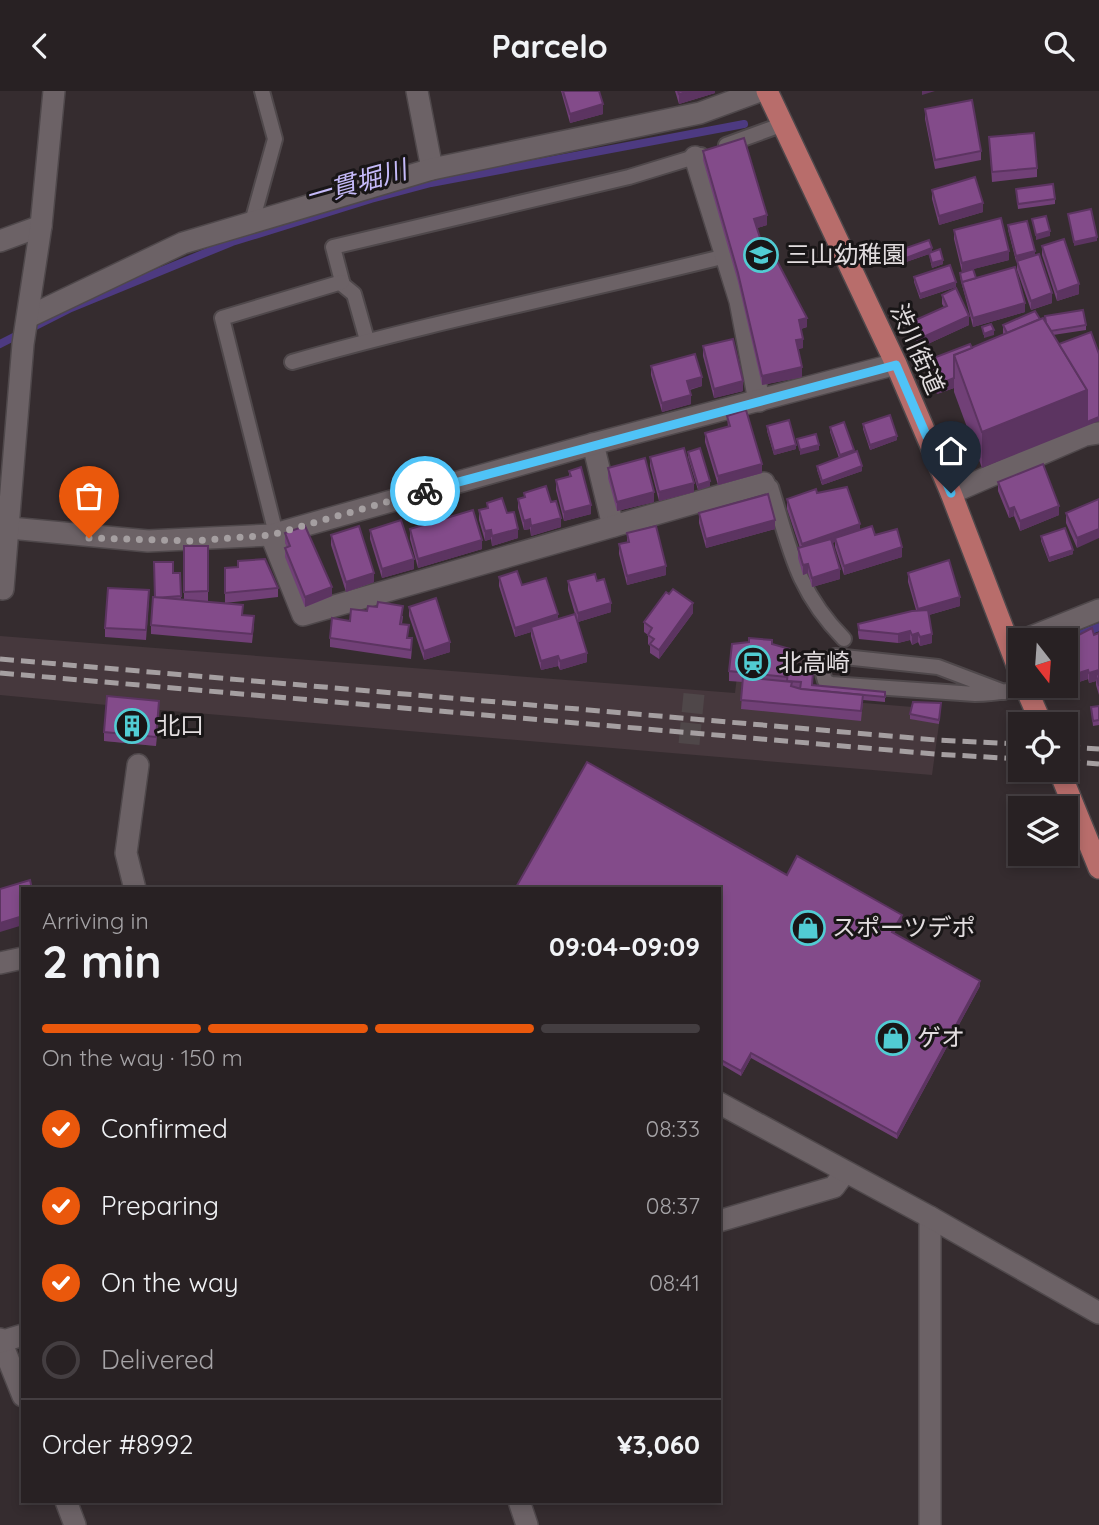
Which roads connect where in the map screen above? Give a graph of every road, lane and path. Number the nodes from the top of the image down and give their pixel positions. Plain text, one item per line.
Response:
1 (262, 91) edge
2 (418, 91) edge
3 (760, 91) edge
4 (767, 91) edge
5 (56, 92) edge
6 (781, 125) junction
7 (695, 157) junction
8 (432, 169) junction
9 (252, 222) junction
10 (41, 226) junction
11 (0, 241) edge
12 (726, 256) junction
13 (342, 282) junction
14 (26, 329) junction
15 (368, 340) junction
16 (292, 362) dead end
17 (896, 365) junction
18 (759, 401) junction
19 (1099, 433) edge
20 (593, 444) junction
21 (764, 483) joint
22 (951, 493) junction
23 (613, 526) junction
24 (10, 528) junction
25 (273, 534) junction
26 (4, 589) dead end
27 (1099, 610) edge
28 (1011, 628) edge
29 (1053, 628) edge
30 (845, 639) dead end
31 (1008, 690) edge
32 (1004, 692) junction
33 (138, 765) dead end
34 (1065, 782) edge
35 (1093, 839) edge
36 (1099, 867) edge
37 (134, 887) edge
38 (21, 958) edge
39 (0, 963) edge
40 (721, 1104) edge
41 (845, 1172) junction
42 (930, 1217) junction
43 (721, 1220) edge
44 (1099, 1314) edge
45 (21, 1336) edge
46 (0, 1341) edge
47 (21, 1391) edge
48 (67, 1503) edge
49 (520, 1503) edge
50 (75, 1525) edge
51 (527, 1525) edge
52 (930, 1525) edge

1 - 9 lane
2 - 8 street
3 - 8 street
4 - 6 main road, 渋川街道
5 - 10 street
6 - 7 lane
6 - 17 main road, 渋川街道
7 - 12 street
7 - 13 lane
8 - 9 street
9 - 14 street
10 - 11 street
10 - 14 street
12 - 15 lane
12 - 18 street
13 - 15 lane
13 - 25 lane
14 - 24 street
15 - 16 lane
17 - 18 street
17 - 22 main road, 渋川街道
18 - 20 street
19 - 22 street
20 - 23 street
20 - 25 street
21 - 23 street
21 - 30 lane
22 - 28 main road, 渋川街道
23 - 25 street
24 - 25 street
24 - 26 street
27 - 29 street
31 - 32 lane
32 - 32 lane
33 - 37 street
34 - 35 main road
35 - 36 main road
38 - 39 street
40 - 41 street
41 - 42 street
41 - 43 street
42 - 44 street
42 - 52 street
45 - 46 street
46 - 47 street
48 - 50 street
49 - 51 street

